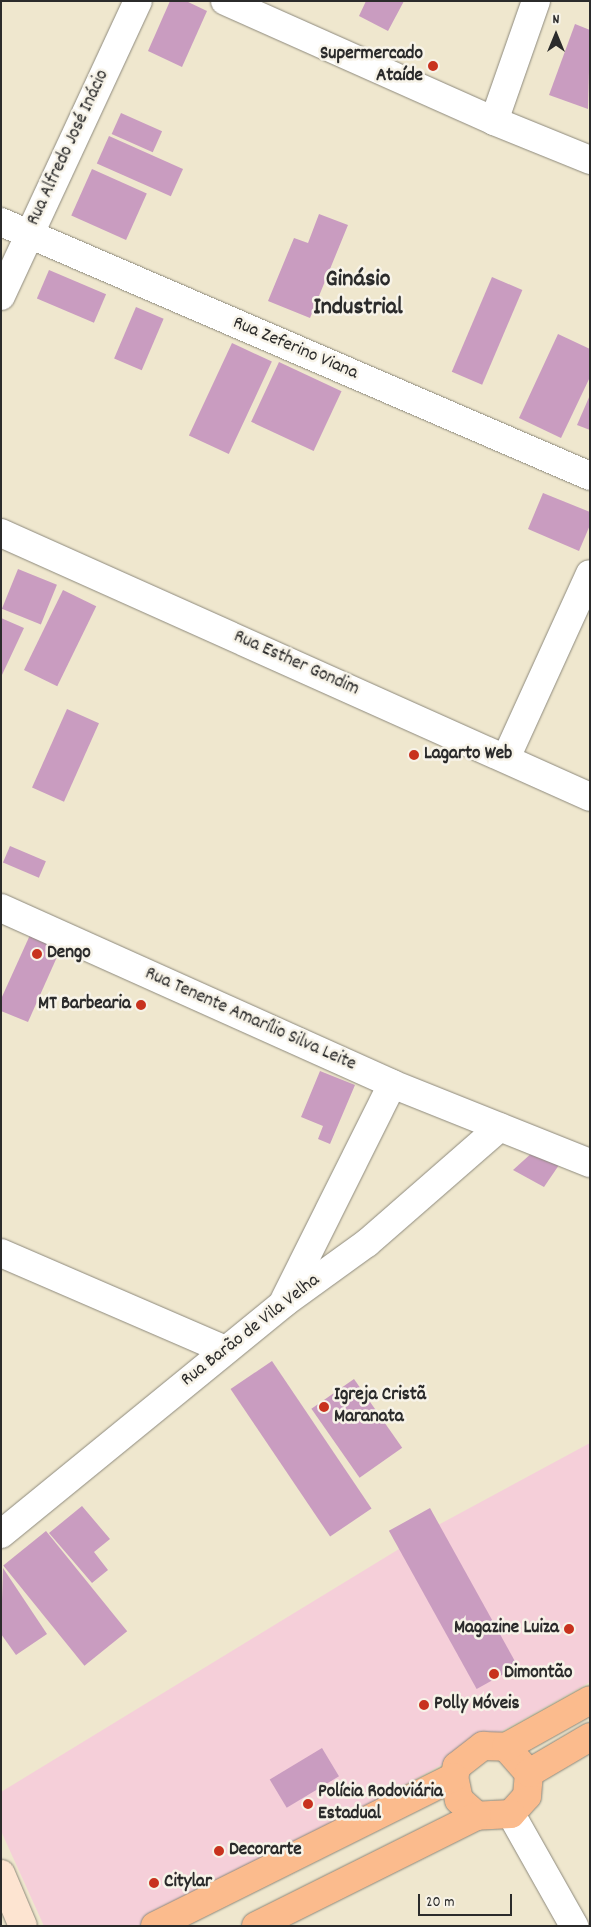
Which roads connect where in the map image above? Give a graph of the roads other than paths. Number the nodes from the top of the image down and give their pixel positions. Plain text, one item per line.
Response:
1 (138, 1) edge
2 (225, 1) edge
3 (536, 1) edge
4 (494, 121) junction
5 (590, 160) edge
6 (1, 222) edge
7 (28, 234) junction
8 (1, 296) edge
9 (590, 476) edge
10 (1, 533) edge
11 (590, 574) edge
12 (506, 758) junction
13 (590, 797) edge
14 (1, 908) edge
15 (392, 1084) junction
16 (500, 1126) junction
17 (590, 1163) edge
18 (1, 1253) edge
19 (284, 1303) junction
20 (225, 1350) junction
21 (1, 1534) edge
22 (590, 1700) edge
23 (590, 1738) edge
24 (506, 1747) junction
25 (529, 1773) junction
26 (454, 1777) junction
27 (511, 1814) junction
28 (477, 1816) junction
29 (1, 1874) edge
30 (23, 1926) edge
31 (155, 1926) edge
32 (256, 1926) edge
33 (574, 1926) edge

1 - 7 street, Rua Alfredo José Inácio
2 - 4 street
3 - 4 street
4 - 5 street
6 - 7 street, Rua Zeferino Viana
7 - 8 street, Rua Alfredo José Inácio
7 - 9 street, Rua Zeferino Viana
10 - 12 street, Rua Esther Gondim
11 - 12 street
12 - 13 street, Rua Esther Gondim
14 - 15 street, Rua Tenente Amarílio Silva Leite
15 - 16 street, Rua Tenente Amarílio Silva Leite
15 - 19 street
16 - 17 street, Rua Tenente Amarílio Silva Leite
16 - 19 street, Rua Barão de Vila Velha
18 - 20 street
19 - 20 street, Rua Barão de Vila Velha
20 - 21 street, Rua Barão de Vila Velha
22 - 24 main road
23 - 25 main road
24 - 25 main road
24 - 26 main road
25 - 27 main road
26 - 28 main road
26 - 31 main road
27 - 28 main road
27 - 33 street
28 - 32 main road
29 - 30 street

